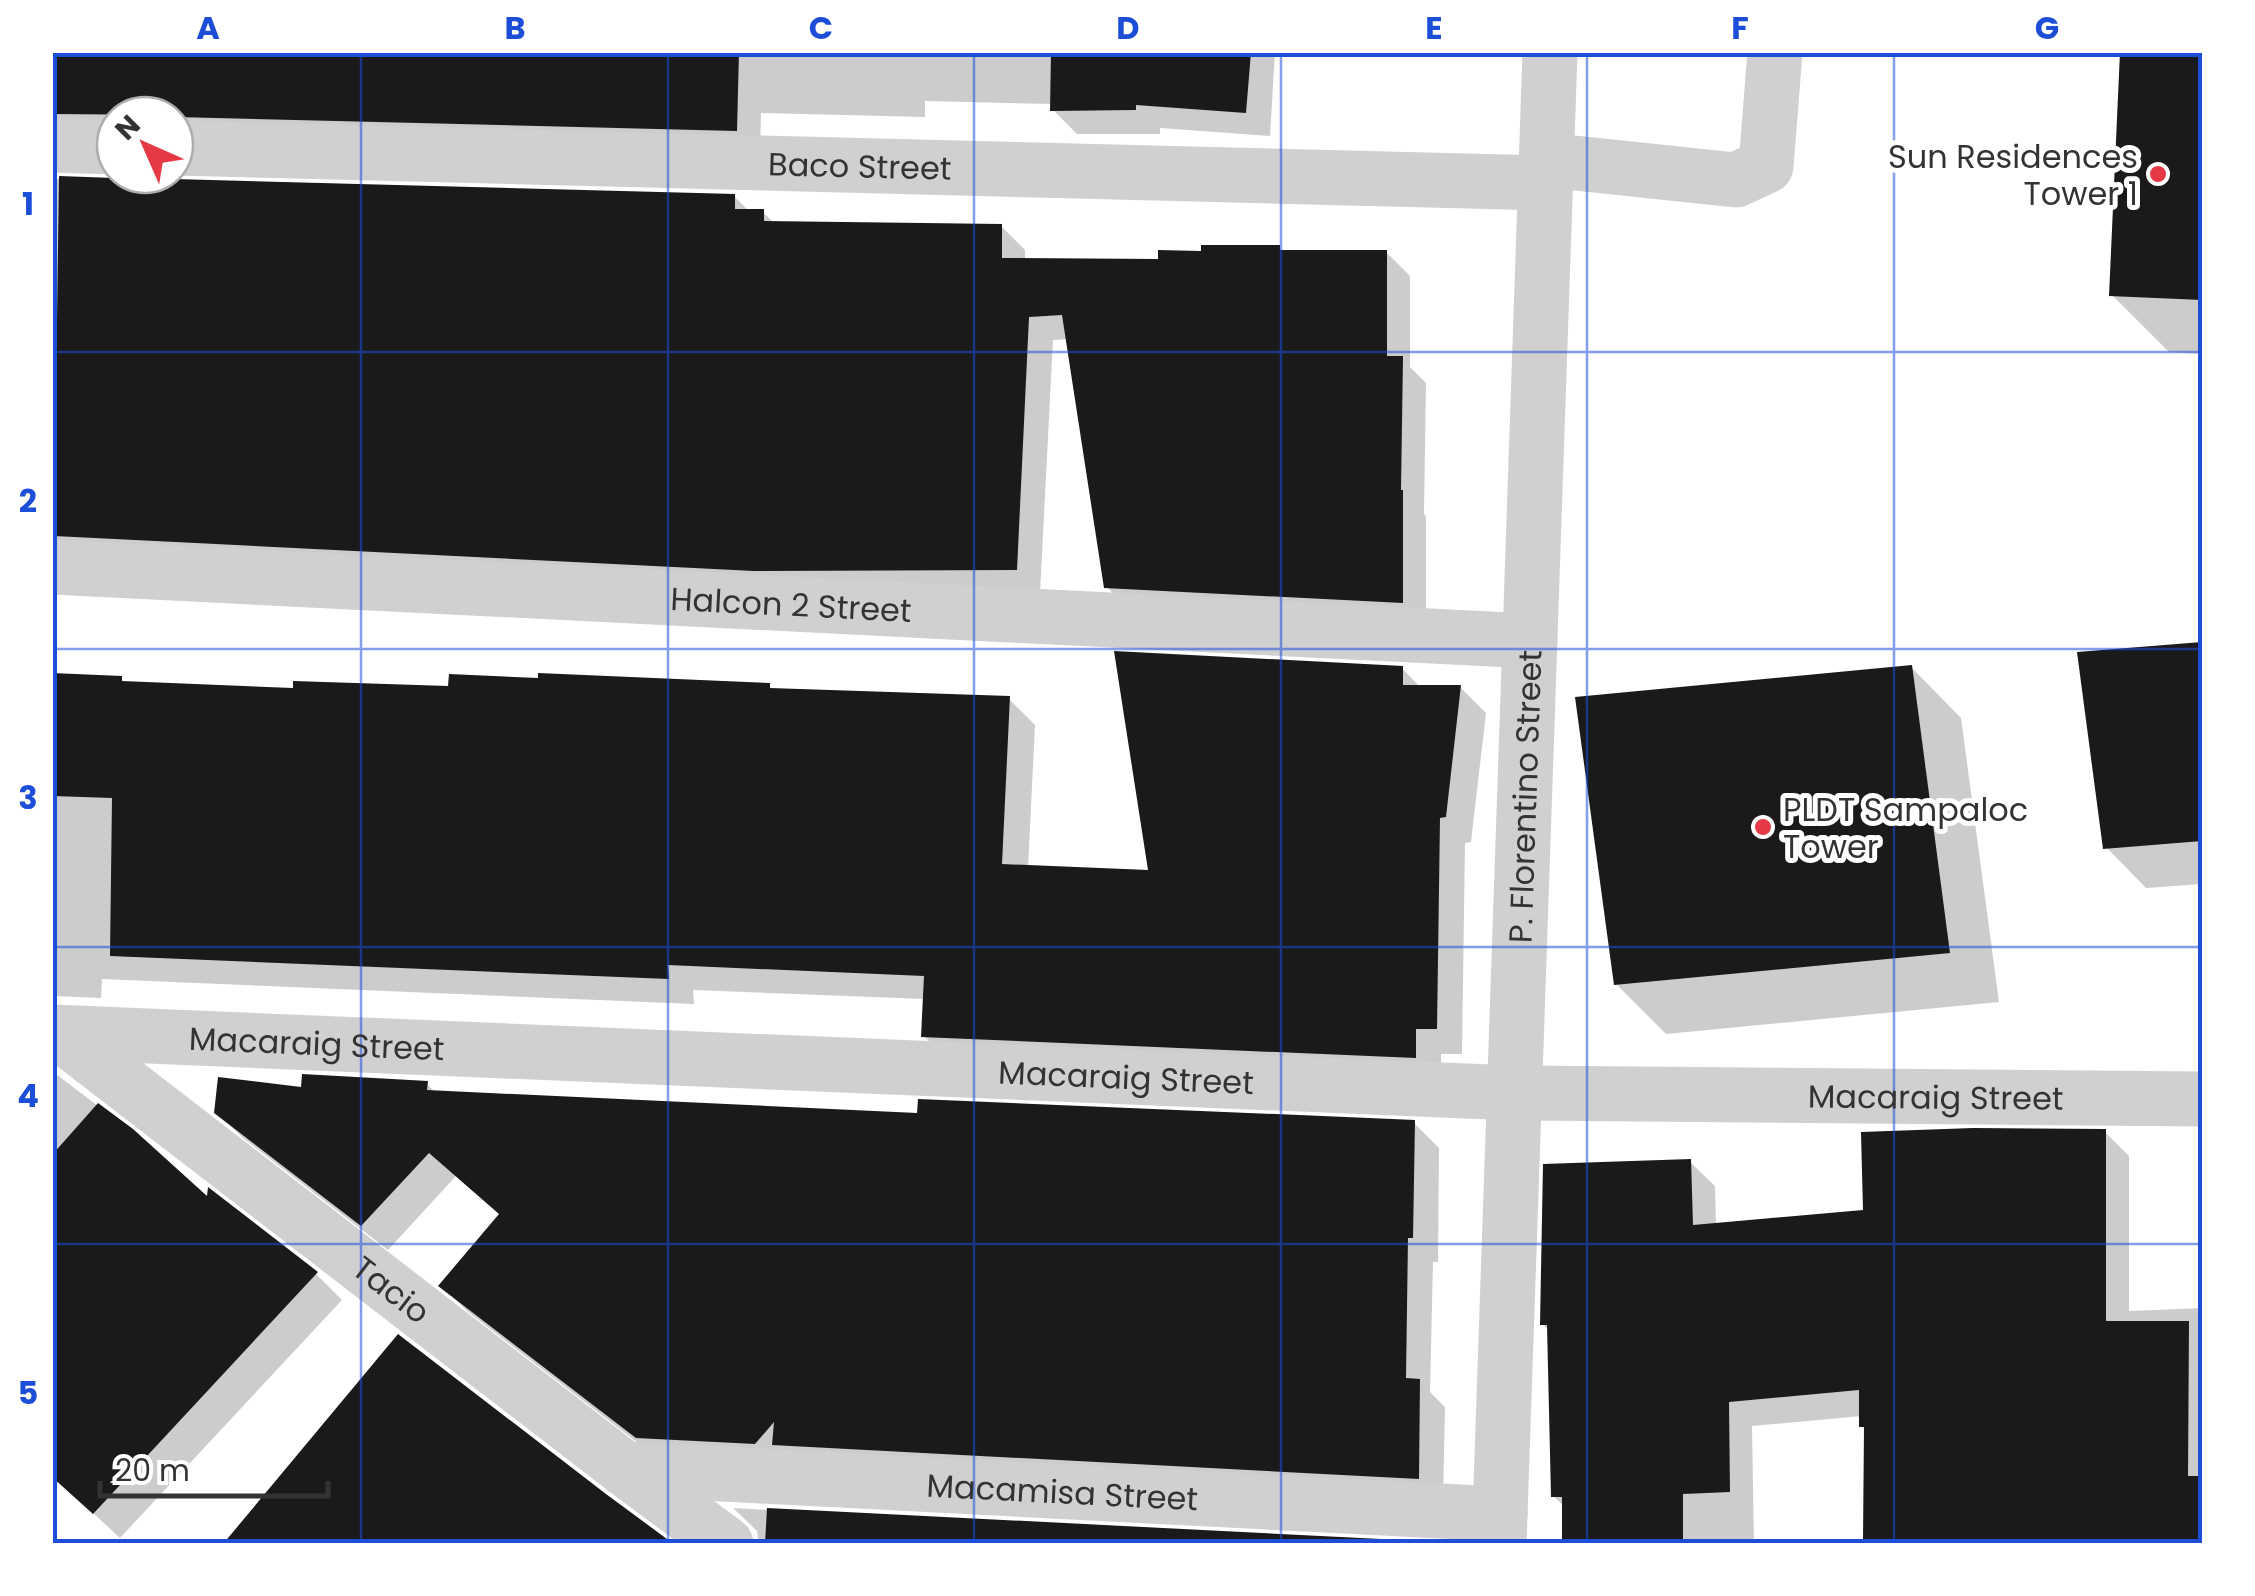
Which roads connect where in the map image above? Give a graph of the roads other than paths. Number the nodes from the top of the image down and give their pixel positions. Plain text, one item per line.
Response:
1 (1550, 52) edge
2 (1775, 52) edge
3 (52, 145) edge
4 (95, 146) edge
5 (195, 148) edge
6 (1546, 171) junction
7 (52, 567) edge
8 (1530, 641) junction
9 (56, 1033) edge
10 (1514, 1093) junction
11 (2202, 1099) edge
12 (625, 1469) junction
13 (1500, 1529) edge
14 (726, 1544) edge

1 - 6 street, P. Florentino Street
2 - 6 street, Baco Street
3 - 4 street
5 - 6 street, Baco Street
6 - 8 street, P. Florentino Street
7 - 8 street, Halcon 2 Street
8 - 10 street, P. Florentino Street
9 - 10 street, Macaraig Street
9 - 12 street, Tacio
10 - 11 street, Macaraig Street
10 - 13 street, P. Florentino Street
12 - 13 street, Macamisa Street
12 - 14 street, Tacio

